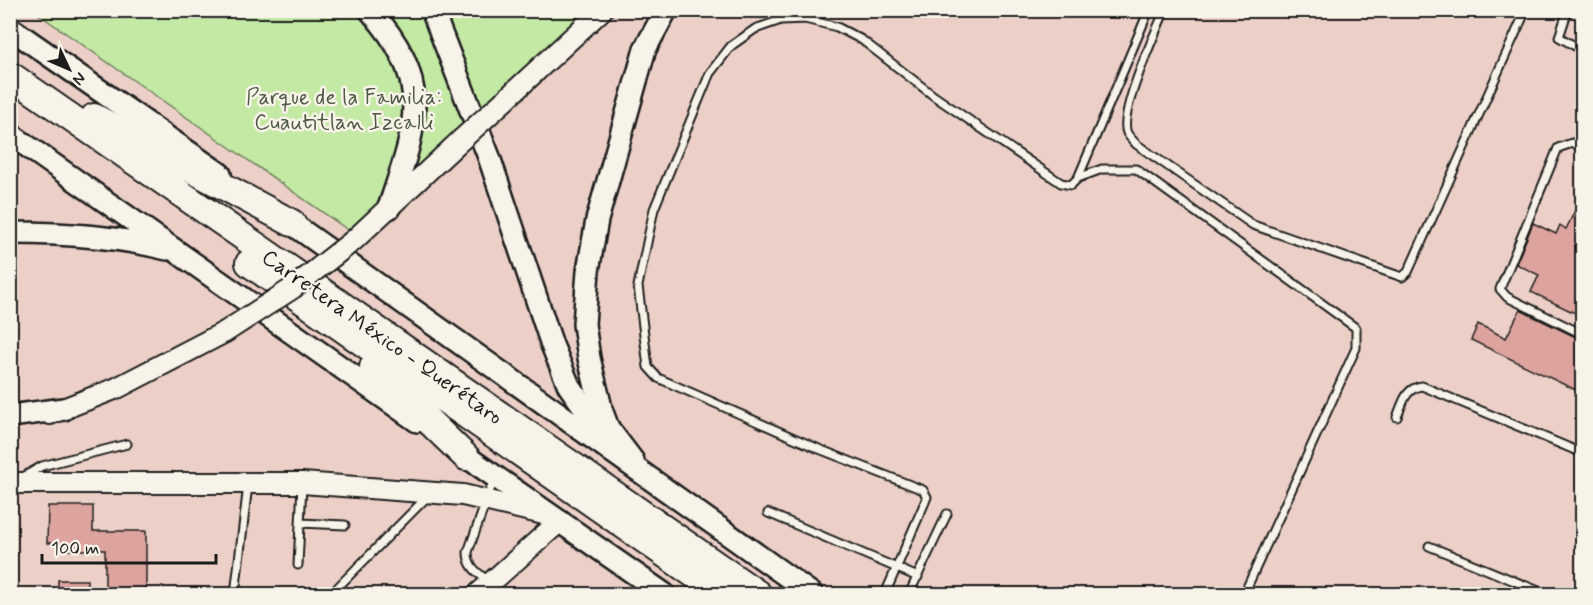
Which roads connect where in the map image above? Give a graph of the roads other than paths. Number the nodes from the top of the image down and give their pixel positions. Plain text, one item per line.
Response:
1 (370, 10) edge
2 (432, 10) edge
3 (602, 10) edge
4 (666, 10) edge
5 (1149, 10) edge
6 (1165, 10) edge
7 (1526, 10) edge
8 (1568, 10) edge
9 (10, 28) edge
10 (1581, 46) edge
11 (10, 73) edge
12 (10, 92) edge
13 (10, 134) edge
14 (1582, 148) edge
15 (1078, 178) junction
16 (389, 208) junction
17 (292, 224) junction
18 (10, 233) edge
19 (180, 252) junction
20 (314, 311) junction
21 (1582, 334) edge
22 (64, 410) junction
23 (10, 416) edge
24 (1397, 417) dead end
25 (10, 426) edge
26 (608, 428) junction
27 (127, 444) dead end
28 (1582, 453) edge
29 (466, 457) junction
30 (495, 477) junction
31 (648, 480) junction
32 (11, 483) edge
33 (248, 483) junction
34 (302, 483) junction
35 (430, 494) junction
36 (486, 500) junction
37 (768, 513) dead end
38 (947, 514) dead end
39 (556, 518) junction
40 (300, 523) junction
41 (345, 525) dead end
42 (1429, 546) dead end
43 (298, 566) dead end
44 (898, 568) junction
45 (918, 577) junction
46 (338, 588) dead end
47 (484, 589) edge
48 (235, 594) edge
49 (664, 594) edge
50 (722, 594) edge
51 (758, 594) edge
52 (812, 594) edge
53 (885, 594) edge
54 (909, 594) edge
55 (1244, 594) edge
56 (1546, 594) edge

1 - 16 main road
2 - 26 main road
3 - 16 main road, bridge
4 - 26 main road
5 - 15 lane
6 - 7 lane
8 - 10 lane
9 - 17 main road
11 - 17 highway
11 - 51 highway, Carretera México - Querétaro
12 - 20 highway, Carretera México - Querétaro
13 - 19 main road
14 - 21 lane
15 - 44 lane
15 - 55 lane
16 - 22 main road, bridge
17 - 31 main road
18 - 19 main road
19 - 29 main road
20 - 29 highway
20 - 50 highway, Carretera México - Querétaro
22 - 23 main road
22 - 25 main road
24 - 28 lane
26 - 31 main road
27 - 32 lane
29 - 30 main road
30 - 36 lane
30 - 39 main road
31 - 52 main road
32 - 33 main road
33 - 34 main road
33 - 48 lane
34 - 35 main road
34 - 40 lane
35 - 36 main road
35 - 46 lane
36 - 39 main road
36 - 47 lane
37 - 44 lane
38 - 45 lane
39 - 47 main road
39 - 49 main road
40 - 41 lane
40 - 43 lane
42 - 56 lane
44 - 45 lane
44 - 53 lane
45 - 54 lane

